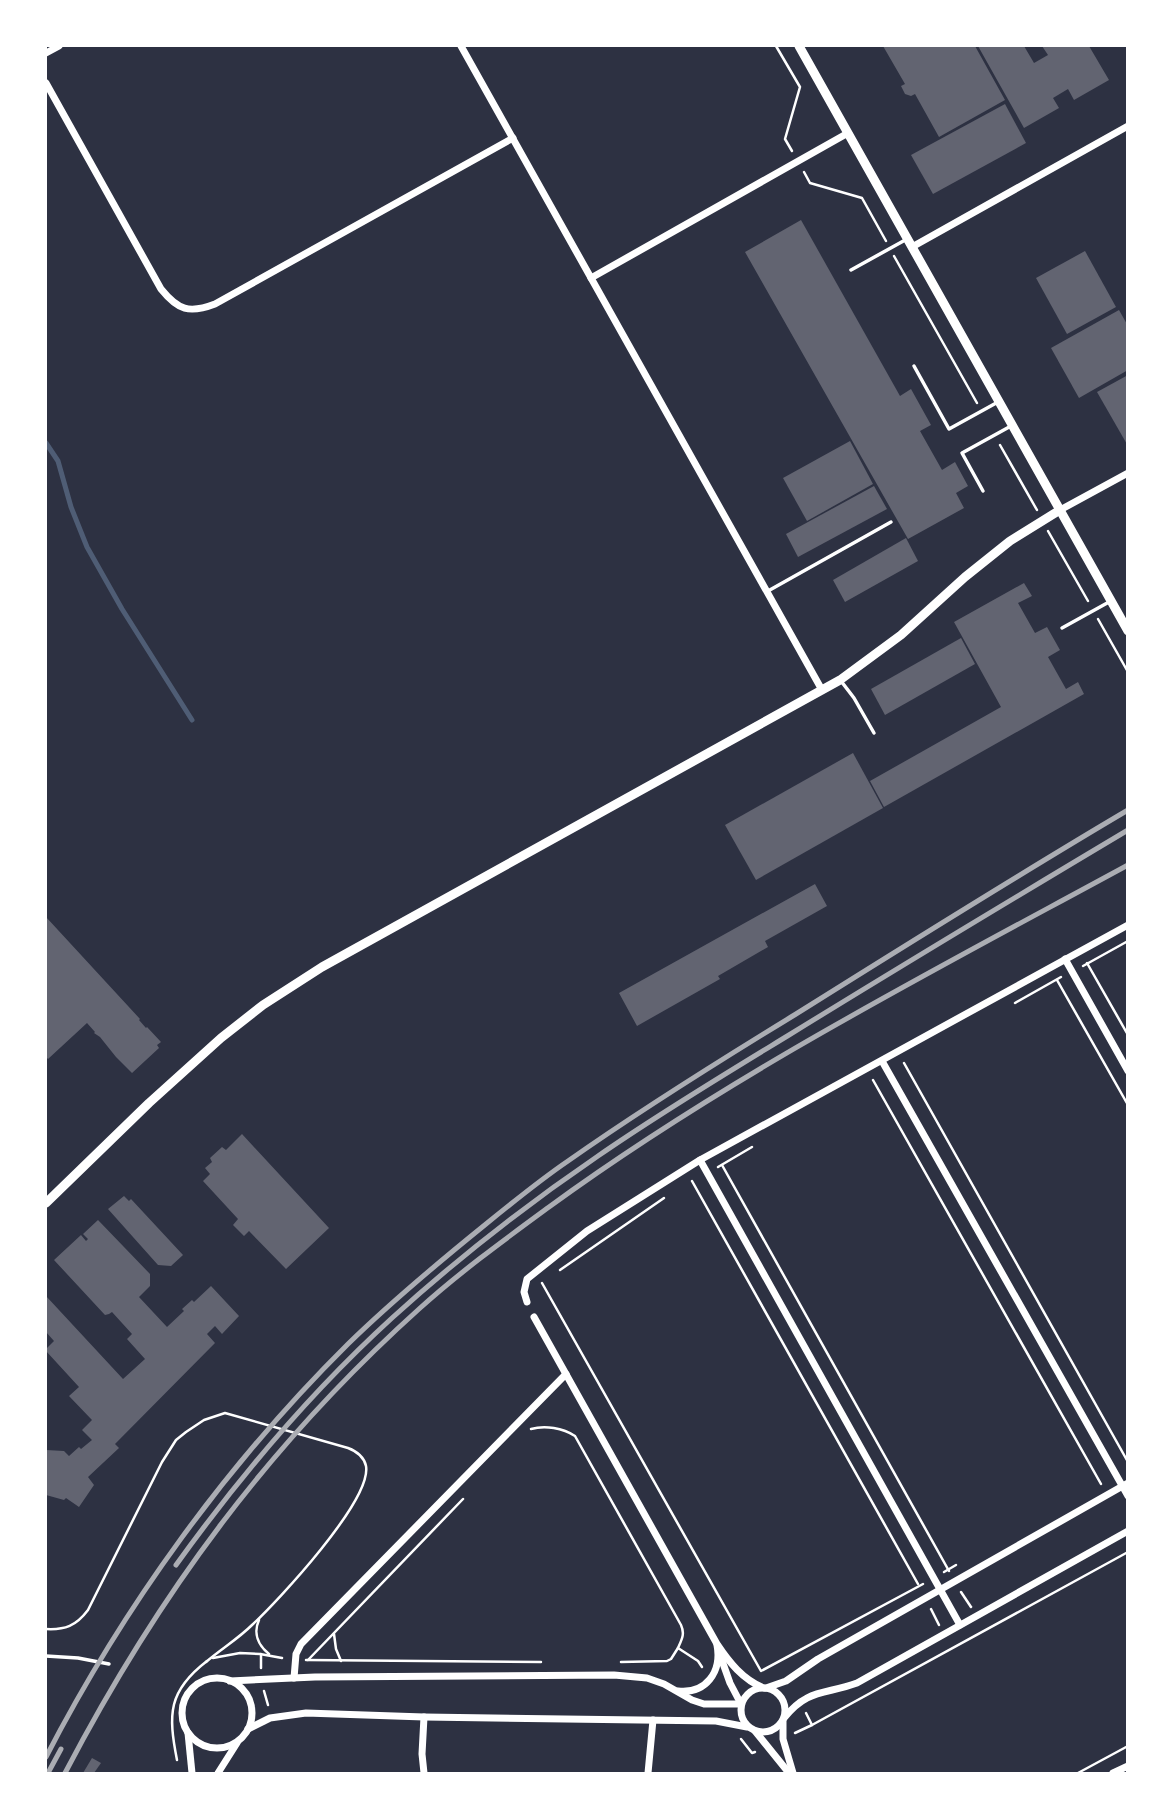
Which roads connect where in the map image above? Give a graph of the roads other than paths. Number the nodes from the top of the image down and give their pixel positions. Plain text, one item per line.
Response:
1 (59, 46) edge
2 (461, 46) edge
3 (799, 46) edge
4 (46, 53) edge
5 (46, 83) edge
6 (1128, 126) edge
7 (848, 133) junction
8 (513, 138) junction
9 (910, 243) junction
10 (851, 270) dead end
11 (591, 278) junction
12 (914, 366) dead end
13 (999, 401) junction
14 (1012, 425) junction
15 (1128, 473) edge
16 (983, 491) dead end
17 (1060, 510) junction
18 (891, 522) dead end
19 (767, 591) junction
20 (1111, 601) junction
21 (1062, 628) dead end
22 (1128, 631) edge
23 (840, 680) junction
24 (822, 690) junction
25 (874, 733) dead end
26 (1128, 925) edge
27 (1065, 959) junction
28 (882, 1061) junction
29 (1128, 1071) edge
30 (700, 1160) junction
31 (46, 1203) edge
32 (527, 1302) road end
33 (534, 1317) dead end
34 (566, 1374) junction
35 (1125, 1485) edge
36 (1128, 1496) edge
37 (1128, 1531) edge
38 (941, 1590) junction
39 (960, 1625) junction
40 (717, 1644) junction
41 (46, 1656) edge
42 (109, 1664) dead end
43 (294, 1678) junction
44 (230, 1681) junction
45 (765, 1688) junction
46 (675, 1690) junction
47 (741, 1704) junction
48 (424, 1717) junction
49 (783, 1719) junction
50 (653, 1720) junction
51 (747, 1727) junction
52 (248, 1729) junction
53 (188, 1731) junction
54 (755, 1731) junction
55 (239, 1740) junction
56 (1128, 1766) edge
57 (192, 1773) edge
58 (218, 1773) edge
59 (424, 1773) edge
60 (648, 1773) edge
61 (791, 1773) edge
62 (1113, 1773) edge

1 - 4 street
2 - 8 street
3 - 7 street
5 - 8 street
6 - 9 street
7 - 9 street
7 - 11 street
8 - 11 street
9 - 10 lane
9 - 13 street
11 - 19 street
12 - 13 lane
13 - 14 street
14 - 16 lane
14 - 17 street
15 - 17 street
17 - 20 street
17 - 23 street
18 - 19 lane
19 - 24 street
20 - 21 lane
20 - 22 street
23 - 24 street
23 - 25 lane
24 - 31 street
26 - 27 street
27 - 28 street
27 - 29 street
28 - 30 street
28 - 35 street
30 - 32 street
30 - 38 street
33 - 34 street
34 - 40 street
34 - 43 street
35 - 36 street
35 - 38 street
37 - 39 street
38 - 39 street
38 - 45 street
39 - 49 street
40 - 45 street
40 - 46 street
40 - 47 street
41 - 42 lane
43 - 44 street
43 - 46 street
44 - 52 street
44 - 53 street
45 - 47 street
45 - 49 street
46 - 47 street
47 - 51 street
48 - 50 street
48 - 52 street
48 - 59 street
49 - 54 street
49 - 61 street
50 - 51 street
50 - 60 street
51 - 54 street
52 - 55 street
53 - 55 street
53 - 57 street
54 - 61 street
55 - 58 street
56 - 62 street

